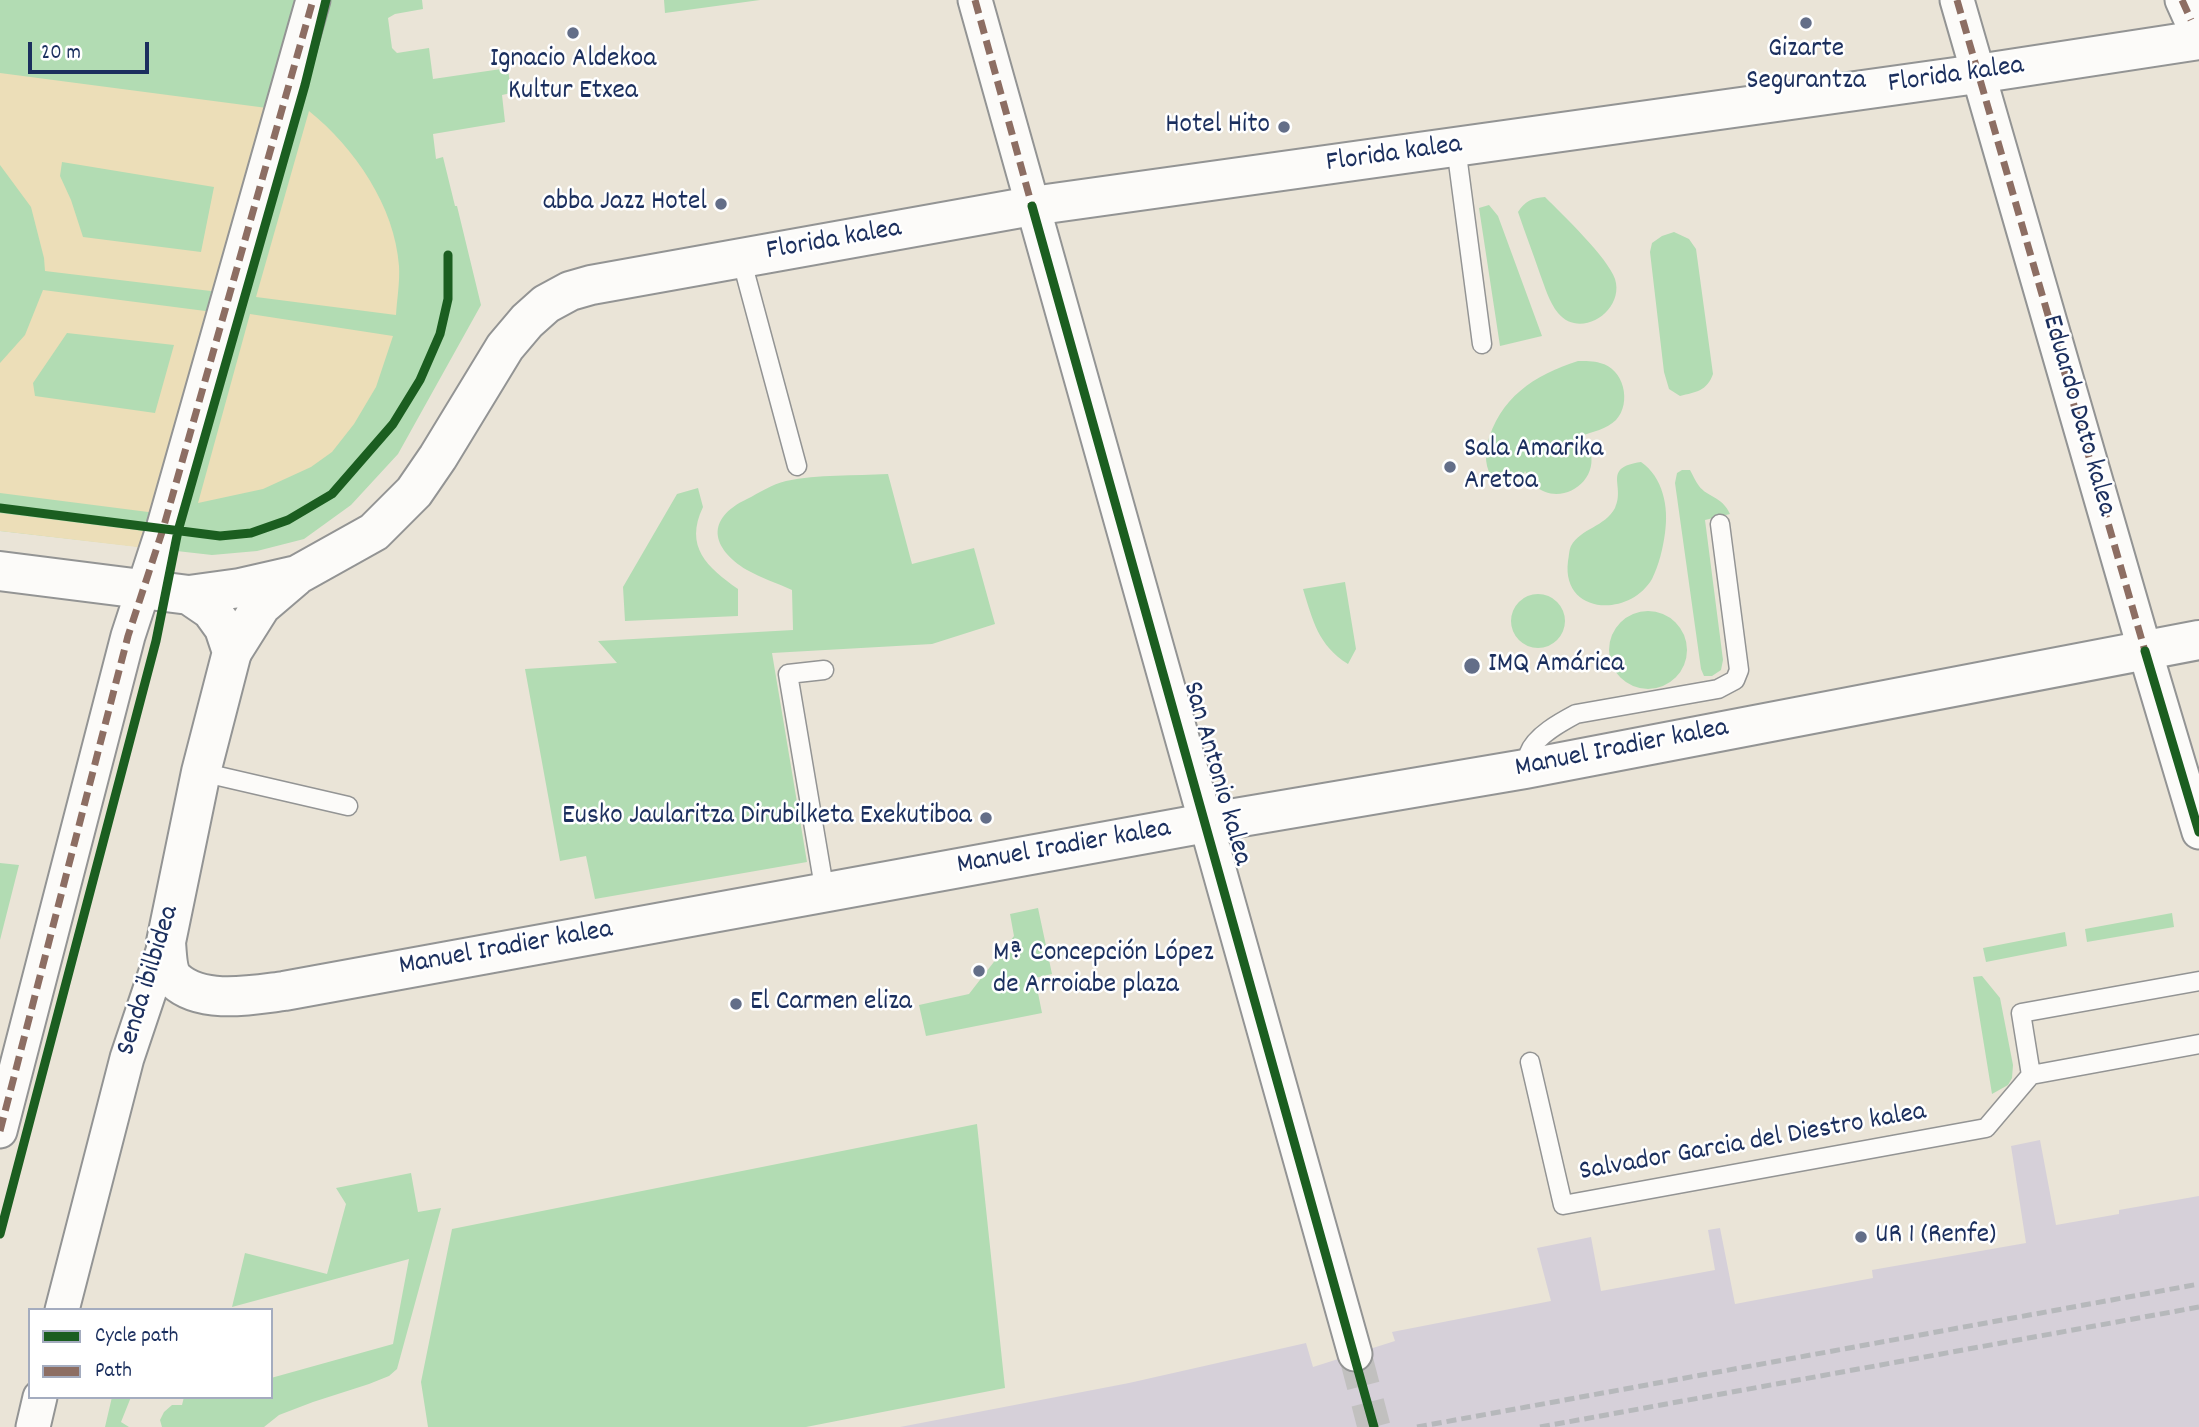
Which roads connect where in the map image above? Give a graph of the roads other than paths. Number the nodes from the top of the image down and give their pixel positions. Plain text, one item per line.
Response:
1 (313, 0) edge
2 (975, 0) edge
3 (1956, 0) edge
4 (2191, 20) edge
5 (1977, 74) junction
6 (1456, 147) junction
7 (1032, 206) junction
8 (741, 258) junction
9 (1482, 344) dead end
10 (797, 466) dead end
11 (1720, 524) dead end
12 (0, 571) edge
13 (297, 575) junction
14 (144, 589) junction
15 (189, 596) junction
16 (2199, 640) edge
17 (2144, 651) junction
18 (232, 652) junction
19 (824, 670) dead end
20 (1525, 769) junction
21 (201, 772) junction
22 (348, 806) dead end
23 (1206, 823) junction
24 (2199, 832) edge
25 (825, 892) junction
26 (166, 943) junction
27 (2199, 981) edge
28 (2199, 1044) edge
29 (1530, 1062) dead end
30 (2031, 1074) junction
31 (0, 1131) edge
32 (63, 1308) edge
33 (1355, 1354) tunnel mouth
34 (40, 1399) edge
35 (33, 1427) edge

1 - 14 street
2 - 7 street, San Antonio kalea
3 - 5 street, Eduardo Dato kalea
4 - 5 main road, Florida kalea
5 - 6 main road, Florida kalea
5 - 17 street, Eduardo Dato kalea
6 - 7 main road, Florida kalea
6 - 9 lane
7 - 8 main road, Florida kalea
7 - 23 street, San Antonio kalea
8 - 10 lane
8 - 13 main road, Florida kalea
11 - 20 lane
12 - 14 main road
13 - 15 main road
13 - 18 main road, Senda ibilbidea
14 - 15 main road
14 - 31 street
15 - 18 main road
16 - 17 main road, Manuel Iradier kalea
17 - 20 main road, Manuel Iradier kalea
17 - 24 street, Eduardo Dato kalea
18 - 21 main road, Senda ibilbidea
19 - 25 lane
20 - 23 main road, Manuel Iradier kalea
21 - 22 lane
21 - 26 main road, Senda ibilbidea
23 - 25 main road, Manuel Iradier kalea
23 - 33 street, San Antonio kalea
25 - 26 main road, Manuel Iradier kalea
26 - 32 street, Senda ibilbidea
27 - 30 lane
28 - 30 lane
29 - 30 lane, Salvador Garcia del Diestro kalea
34 - 35 street

